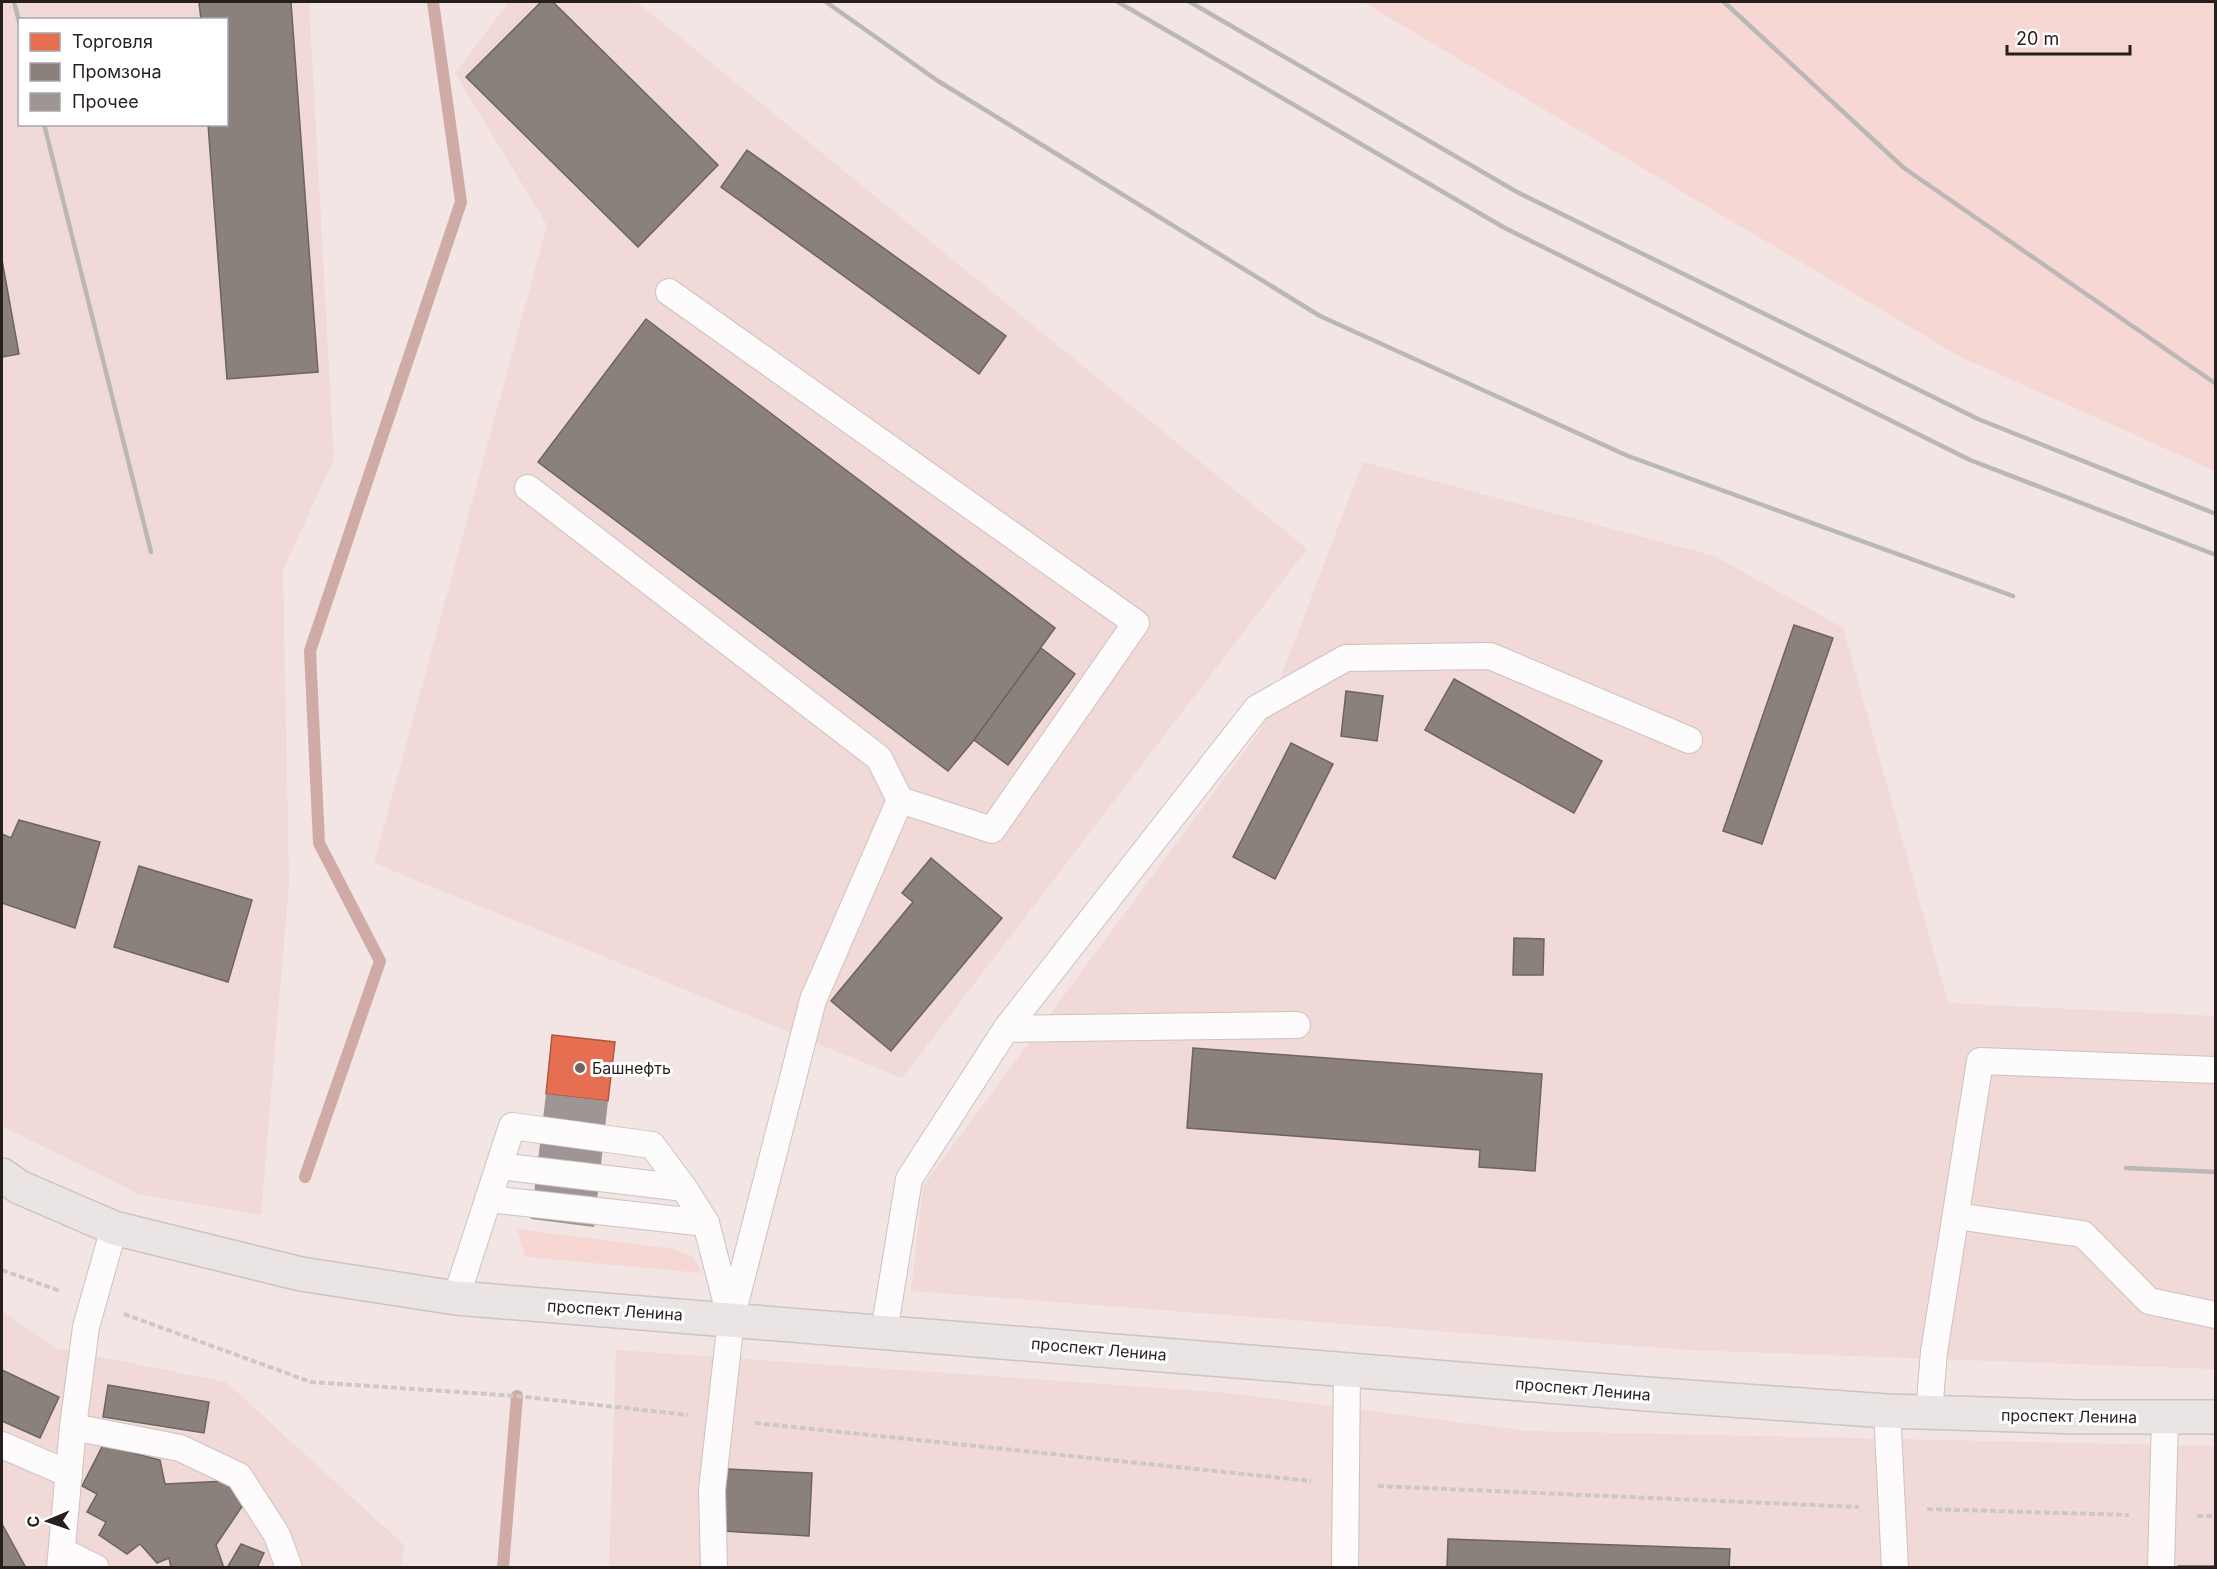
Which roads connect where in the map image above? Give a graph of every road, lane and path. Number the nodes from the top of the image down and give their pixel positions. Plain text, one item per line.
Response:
1 (669, 292) dead end
2 (528, 488) dead end
3 (1689, 740) dead end
4 (900, 800) junction
5 (1297, 1025) dead end
6 (1006, 1029) junction
7 (2216, 1070) edge
8 (499, 1166) junction
9 (2, 1175) edge
10 (684, 1188) junction
11 (488, 1199) junction
12 (1956, 1216) junction
13 (706, 1223) junction
14 (114, 1228) junction
15 (2, 1270) edge
16 (456, 1298) junction
17 (93, 1303) junction
18 (2216, 1315) edge
19 (730, 1319) junction
20 (884, 1332) junction
21 (1347, 1370) junction
22 (1887, 1411) junction
23 (1929, 1412) junction
24 (2165, 1417) junction
25 (2216, 1417) edge
26 (721, 1419) junction
27 (73, 1426) junction
28 (2, 1444) edge
29 (69, 1474) junction
30 (1346, 1484) junction
31 (1891, 1508) junction
32 (2162, 1516) junction
33 (2216, 1516) edge
34 (61, 1559) edge
35 (96, 1568) edge
36 (289, 1568) edge
37 (714, 1568) edge
38 (1345, 1568) edge
39 (1895, 1568) edge
40 (2161, 1568) edge

1 - 4 lane
2 - 4 lane
3 - 6 lane
4 - 19 lane
5 - 6 lane
6 - 20 lane
7 - 12 lane
8 - 10 lane
8 - 10 lane
8 - 11 lane
9 - 14 main road, проспект Ленина
10 - 13 lane
11 - 13 lane
11 - 16 lane
12 - 18 lane
12 - 23 lane
13 - 19 lane
14 - 16 main road, проспект Ленина
14 - 17 lane
15 - 17 path
16 - 19 main road, проспект Ленина
17 - 26 path
17 - 27 lane
19 - 20 main road, проспект Ленина
19 - 26 lane
20 - 21 main road, проспект Ленина
21 - 22 main road, проспект Ленина
21 - 30 lane
22 - 23 main road, проспект Ленина
22 - 31 lane
23 - 24 main road, проспект Ленина
24 - 25 main road, проспект Ленина
24 - 32 lane
26 - 30 path
26 - 37 lane
27 - 29 lane
27 - 36 lane
28 - 29 lane
29 - 34 lane
30 - 31 path
30 - 38 lane
31 - 32 path
31 - 39 lane
32 - 33 path
32 - 40 lane
34 - 35 lane

